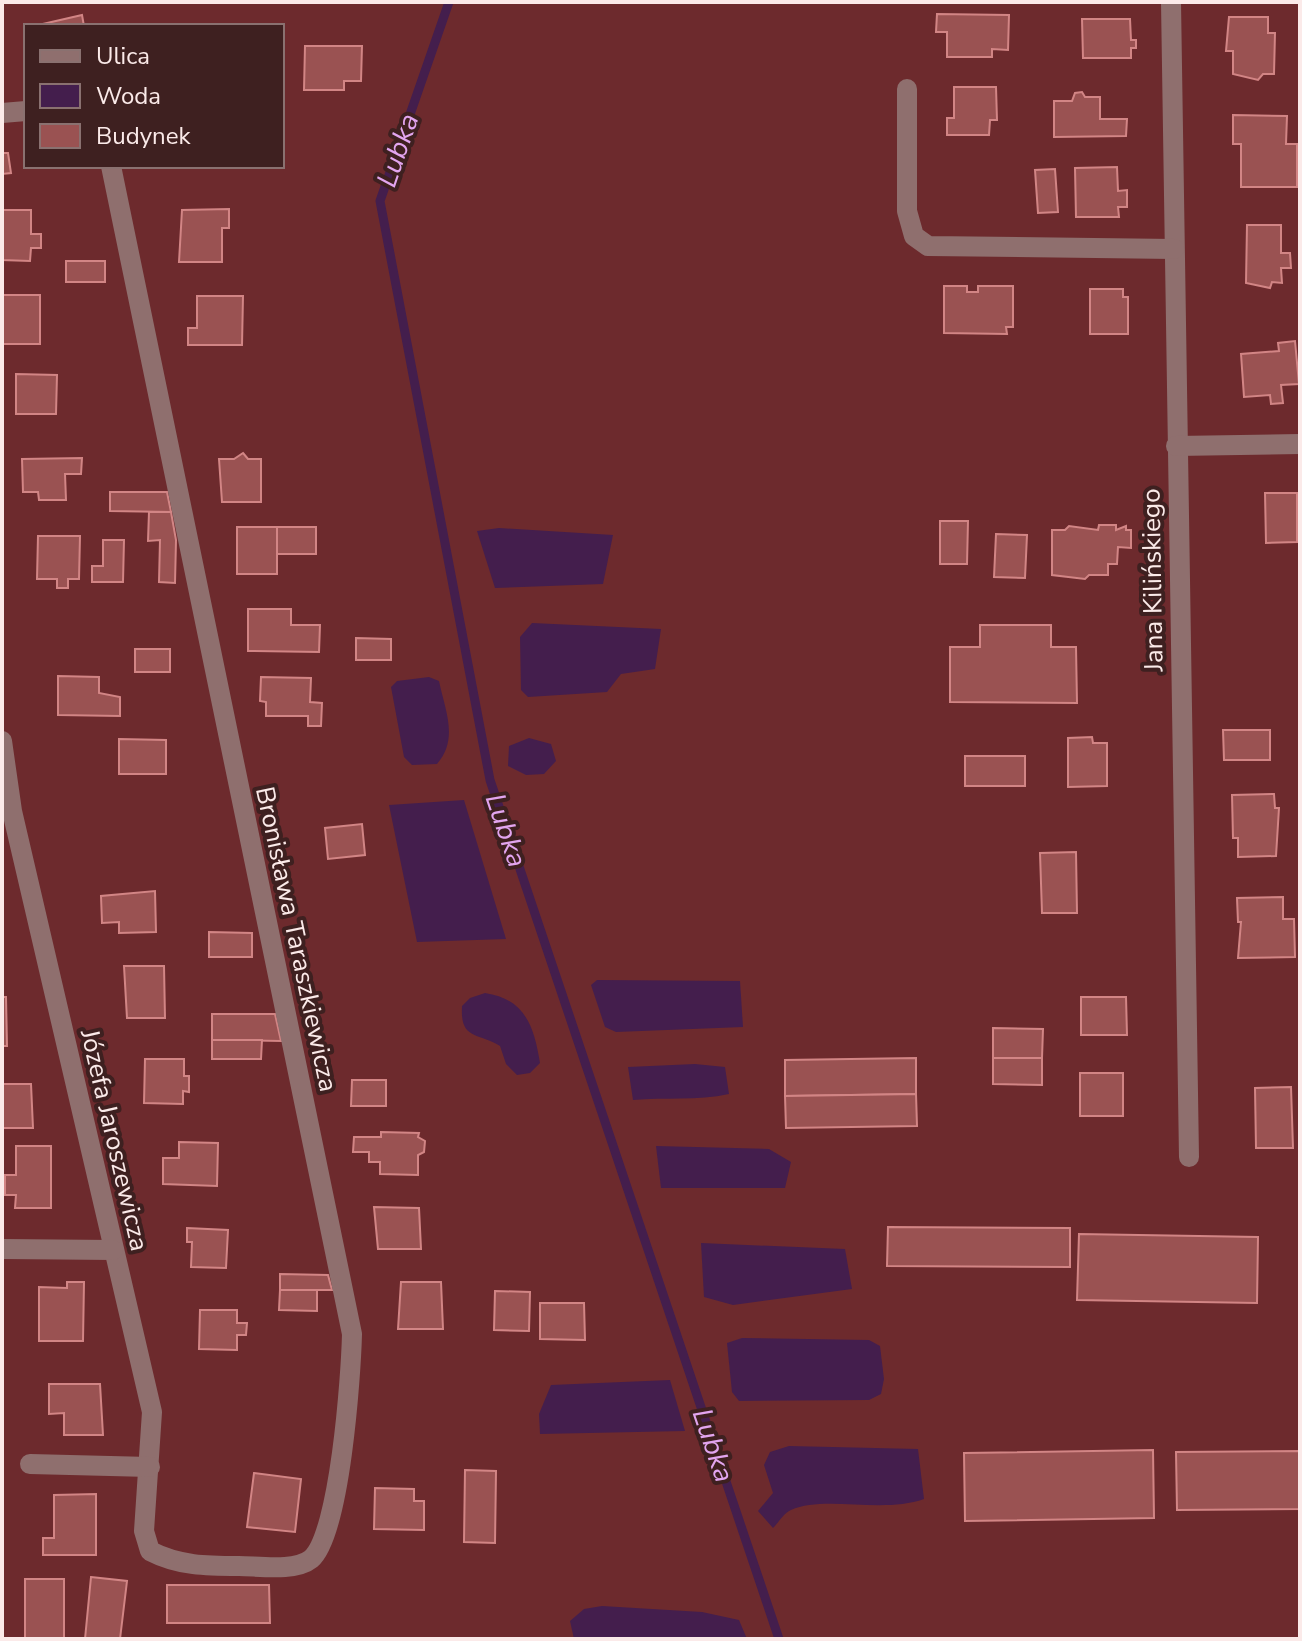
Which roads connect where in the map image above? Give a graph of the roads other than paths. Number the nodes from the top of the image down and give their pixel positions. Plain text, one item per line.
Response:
1 (1171, 2) edge
2 (907, 89) dead end
3 (24, 111) edge
4 (2, 113) edge
5 (111, 168) edge
6 (1174, 249) junction
7 (1300, 444) edge
8 (1176, 446) junction
9 (2, 741) edge
10 (1189, 1157) dead end
11 (2, 1249) edge
12 (113, 1250) junction
13 (30, 1464) dead end
14 (150, 1467) junction
15 (150, 1551) joint

1 - 6 street, Jana Kilińskiego
2 - 6 street
3 - 4 street
5 - 15 street, Bronisława Taraszkiewicza
6 - 8 street, Jana Kilińskiego
7 - 8 street
8 - 10 street, Jana Kilińskiego
9 - 12 street, Józefa Jaroszewicza
11 - 12 street
12 - 14 street, Józefa Jaroszewicza
13 - 14 street
14 - 15 street, Józefa Jaroszewicza

